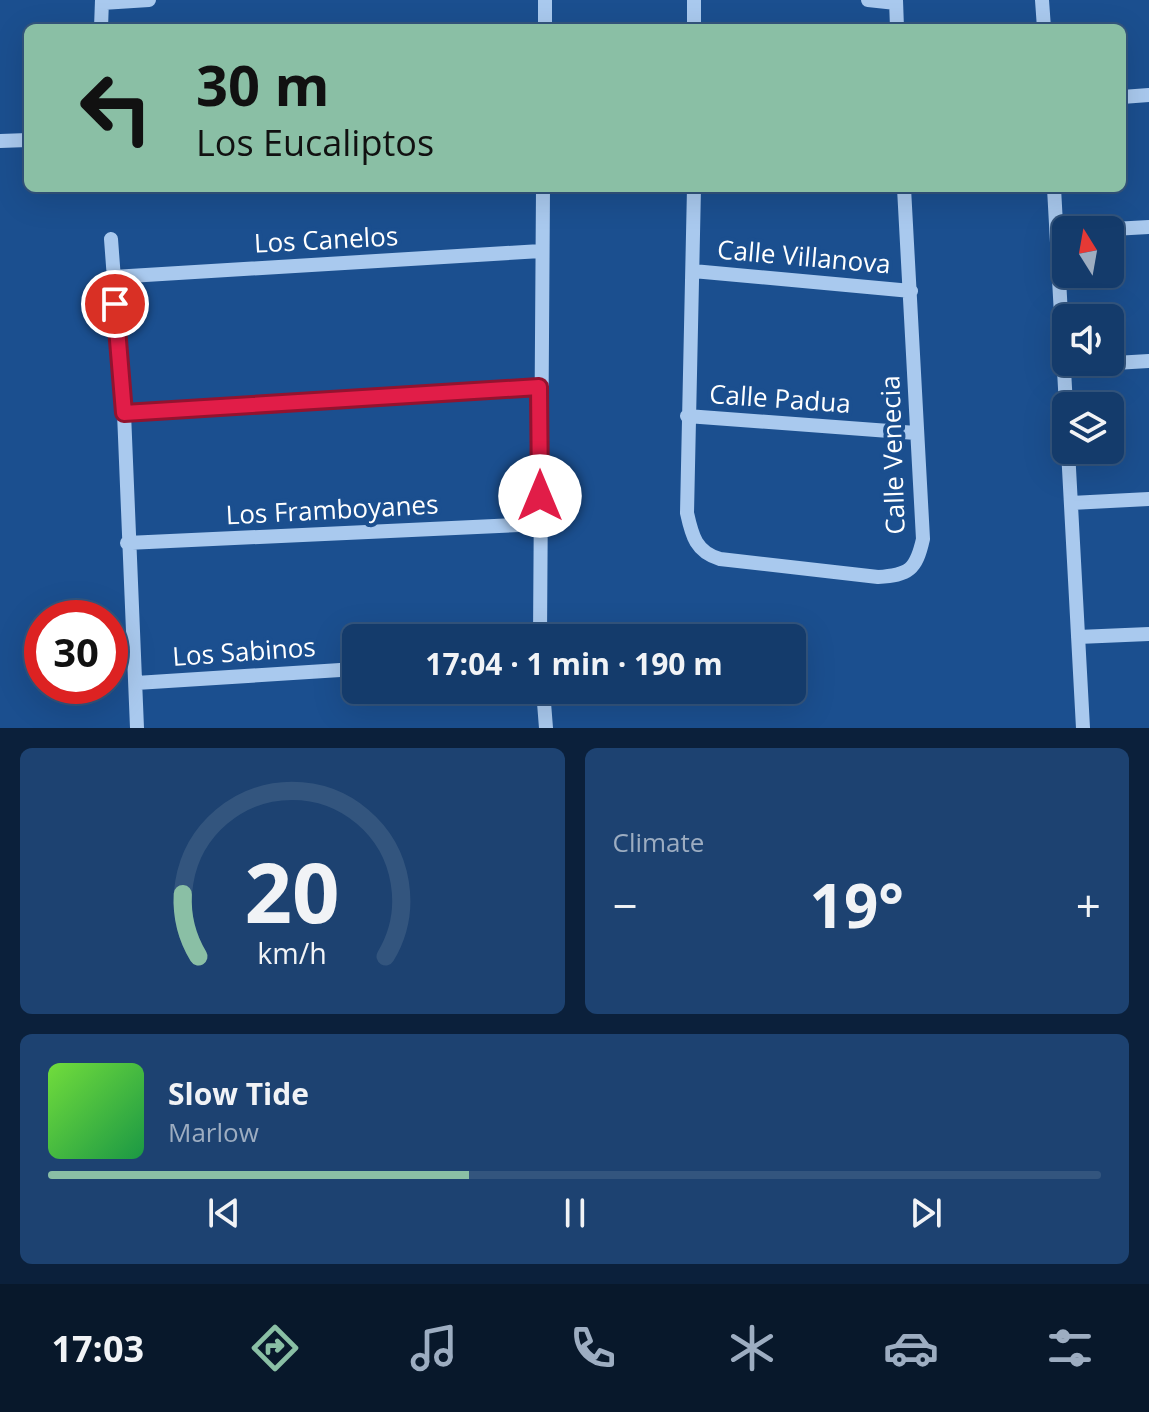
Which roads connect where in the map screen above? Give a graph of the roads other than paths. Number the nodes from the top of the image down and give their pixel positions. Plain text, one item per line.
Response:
1 (149, 0) edge
2 (545, 0) edge
3 (694, 0) edge
4 (868, 0) edge
5 (1042, 0) edge
6 (102, 1) edge
7 (896, 1) edge
8 (101, 24) edge
9 (545, 24) edge
10 (694, 24) edge
11 (897, 24) edge
12 (1044, 24) edge
13 (1149, 95) edge
14 (1126, 97) edge
15 (24, 140) edge
16 (0, 141) edge
17 (543, 192) edge
18 (694, 192) edge
19 (904, 192) edge
20 (1055, 192) edge
21 (1059, 216) edge
22 (1149, 227) edge
23 (1124, 228) edge
24 (111, 239) dead end
25 (541, 251) junction
26 (693, 271) junction
27 (113, 277) junction
28 (911, 291) junction
29 (1149, 361) edge
30 (1124, 362) edge
31 (539, 387) junction
32 (124, 413) junction
33 (687, 416) junction
34 (916, 433) junction
35 (1069, 464) edge
36 (1149, 499) edge
37 (1071, 503) junction
38 (540, 524) junction
39 (127, 543) junction
40 (540, 624) edge
41 (1149, 634) edge
42 (1078, 637) junction
43 (342, 670) edge
44 (136, 683) junction
45 (544, 704) edge
46 (137, 728) edge
47 (546, 728) edge
48 (1083, 728) edge

1 - 6 street
2 - 9 street
3 - 10 street
4 - 7 street
5 - 12 street
6 - 8 street
7 - 11 street
13 - 14 street
15 - 16 street
17 - 25 street
18 - 26 street, Calle Venecia
19 - 28 street, Calle Venecia
20 - 21 street
22 - 23 street
24 - 27 street
25 - 27 street, Los Canelos
25 - 31 street
26 - 28 street, Calle Villanova
26 - 33 street, Calle Venecia
27 - 32 street
28 - 34 street, Calle Venecia
29 - 30 street
31 - 32 street
31 - 38 street
32 - 39 street
33 - 34 street, Calle Padua
33 - 34 street, Calle Venecia
35 - 37 street
36 - 37 street
37 - 42 street
38 - 39 street, Los Framboyanes
38 - 40 street
39 - 44 street
41 - 42 street
42 - 48 street
43 - 44 street, Los Sabinos
44 - 46 street
45 - 47 street

